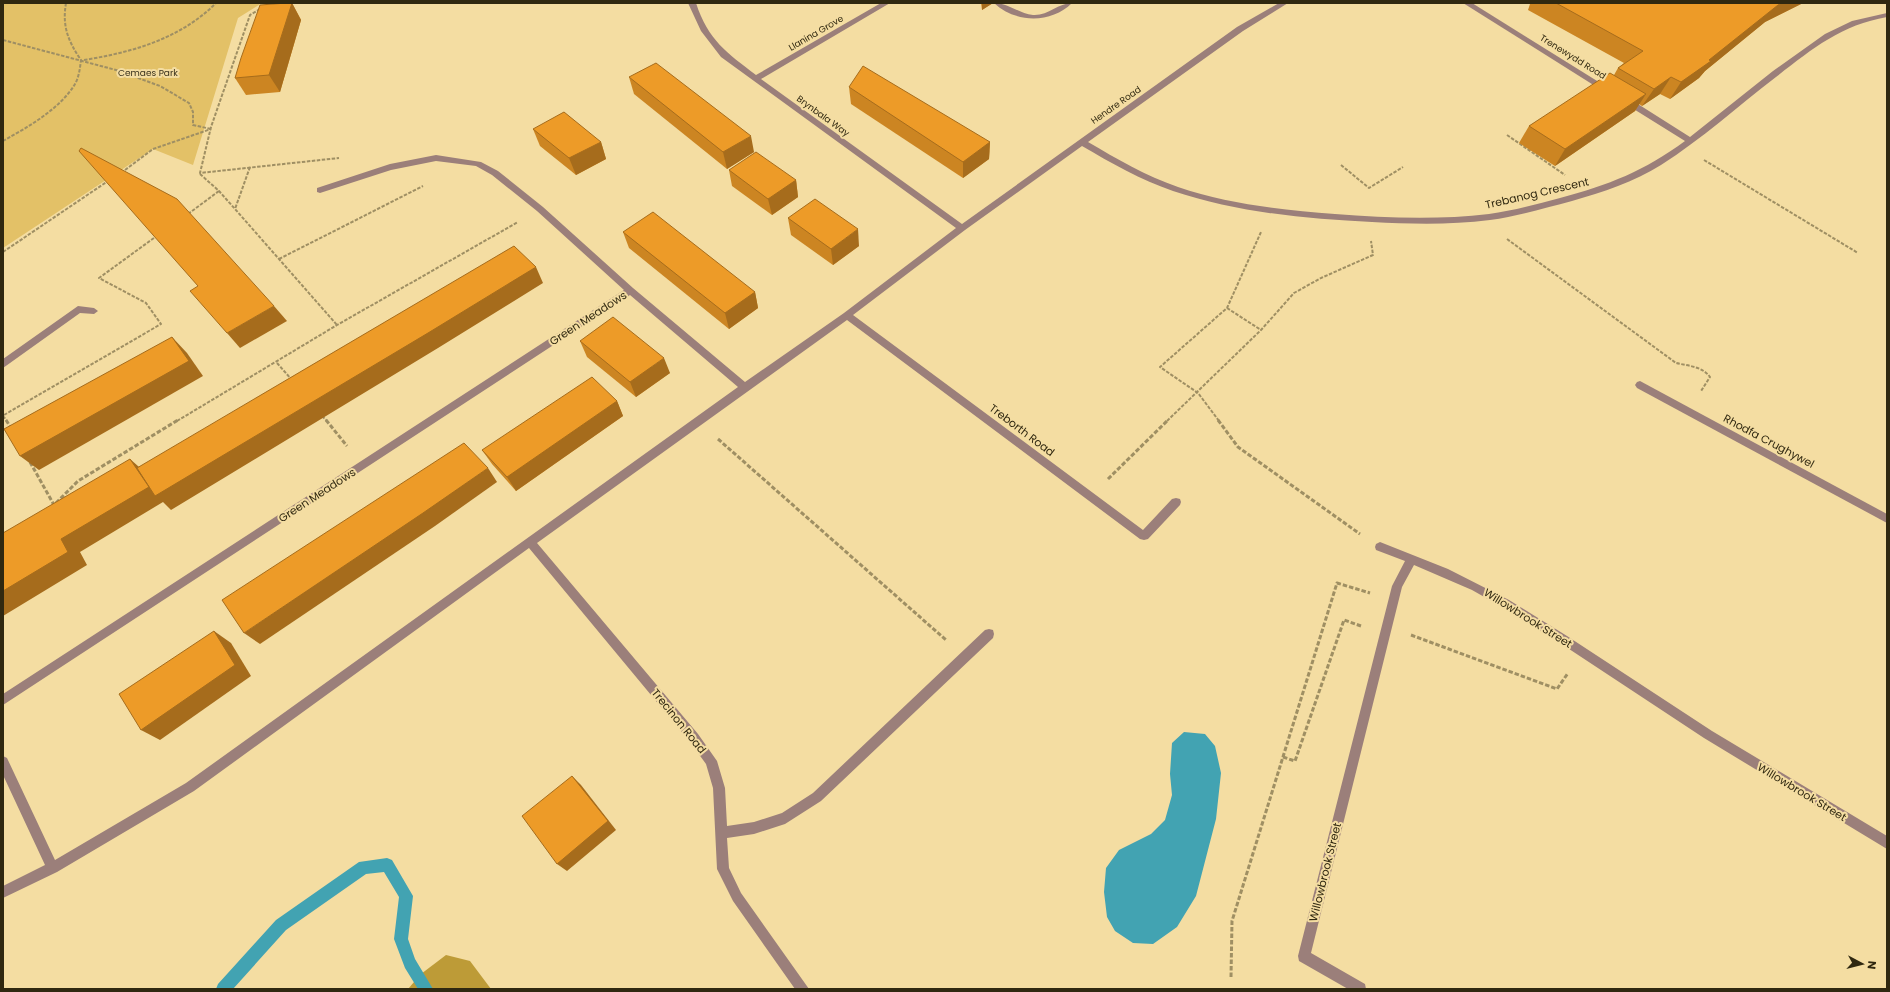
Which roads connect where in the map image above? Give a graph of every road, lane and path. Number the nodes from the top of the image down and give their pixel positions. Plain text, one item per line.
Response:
1 (66, 3) edge
2 (216, 3) edge
3 (692, 3) edge
4 (886, 3) edge
5 (998, 3) edge
6 (1068, 3) edge
7 (1284, 3) edge
8 (1466, 3) edge
9 (264, 7) edge
10 (1887, 15) edge
11 (3, 40) edge
12 (81, 60) junction
13 (755, 79) junction
14 (211, 129) junction
15 (1507, 135) dead end
16 (1690, 140) junction
17 (3, 141) edge
18 (1082, 142) junction
19 (1680, 146) junction
20 (342, 157) dead end
21 (1341, 165) dead end
22 (250, 167) junction
23 (1403, 167) dead end
24 (118, 174) edge
25 (200, 174) junction
26 (112, 179) edge
27 (424, 186) dead end
28 (320, 190) dead end
29 (219, 191) junction
30 (1590, 193) junction
31 (235, 209) junction
32 (540, 209) junction
33 (1271, 210) junction
34 (181, 218) edge
35 (1479, 218) junction
36 (1368, 219) junction
37 (962, 228) junction
38 (162, 232) edge
39 (3, 252) edge
40 (1858, 253) dead end
41 (278, 259) junction
42 (630, 290) junction
43 (1227, 308) junction
44 (94, 311) dead end
45 (847, 315) junction
46 (337, 325) junction
47 (1261, 330) junction
48 (276, 362) junction
49 (3, 364) edge
50 (292, 381) edge
51 (1640, 385) dead end
52 (744, 387) junction
53 (1198, 393) junction
54 (1700, 393) dead end
55 (317, 411) edge
56 (3, 416) edge
57 (697, 421) junction
58 (14, 433) edge
59 (28, 459) edge
60 (363, 465) junction
61 (1091, 496) junction
62 (1176, 502) dead end
63 (54, 505) junction
64 (48, 509) edge
65 (1887, 518) edge
66 (530, 542) junction
67 (1380, 547) joint
68 (1412, 560) junction
69 (1393, 600) junction
70 (1386, 630) junction
71 (989, 634) dead end
72 (1583, 653) junction
73 (965, 657) junction
74 (3, 700) edge
75 (1283, 757) junction
76 (3, 762) edge
77 (720, 833) junction
78 (1887, 843) edge
79 (53, 868) junction
80 (3, 892) edge
81 (1231, 977) dead end
82 (803, 989) edge
83 (1360, 989) edge

1 - 12 path
2 - 12 path
3 - 13 street, Brynbala Way
4 - 13 street, Llanina Grove
5 - 6 street
7 - 18 street, Hendre Road
8 - 16 street, Trenewydd Road
9 - 14 path
10 - 16 street, Trebanog Crescent
11 - 12 path
12 - 14 path
12 - 17 path
13 - 37 street, Brynbala Way
14 - 24 path
14 - 25 path
15 - 30 path
16 - 19 street, Trebanog Crescent
18 - 33 street, Trebanog Crescent
18 - 37 street, Hendre Road
19 - 30 street, Trebanog Crescent
19 - 40 path
20 - 22 path
21 - 23 path
22 - 25 path
22 - 31 path
25 - 29 path
26 - 39 path
27 - 41 path
28 - 32 street, Green Meadows
29 - 31 path
29 - 34 path
30 - 35 street, Trebanog Crescent
31 - 41 path
32 - 42 street, Green Meadows
32 - 46 path
33 - 36 street, Trebanog Crescent
33 - 43 path
35 - 36 street, Trebanog Crescent
35 - 54 path
36 - 47 path
37 - 45 street, Hendre Road
38 - 56 path
41 - 46 path
42 - 52 street, Green Meadows
42 - 60 street, Green Meadows
43 - 47 path
43 - 53 path
44 - 49 street
45 - 52 street, Hendre Road
45 - 61 street, Treborth Road
46 - 48 path
47 - 53 path
48 - 50 path
48 - 63 path
51 - 65 street, Rhodfa Crughywel
52 - 57 street, Hendre Road
53 - 61 path
53 - 67 path
55 - 60 path
56 - 58 path
57 - 66 street, Hendre Road
57 - 73 path
59 - 63 path
60 - 74 street, Green Meadows
61 - 62 street, Treborth Road
63 - 64 path
66 - 77 street, Trecinon Road
66 - 79 street, Hendre Road
67 - 68 street
68 - 69 street, Willowbrook Street
68 - 72 street, Willowbrook Street
69 - 70 street, Willowbrook Street
69 - 75 path
70 - 72 path
70 - 75 path
70 - 83 street, Willowbrook Street
71 - 73 street
72 - 78 street, Willowbrook Street
73 - 77 street
75 - 81 path
76 - 79 street
77 - 82 street, Trecinon Road
79 - 80 street, Hendre Road

